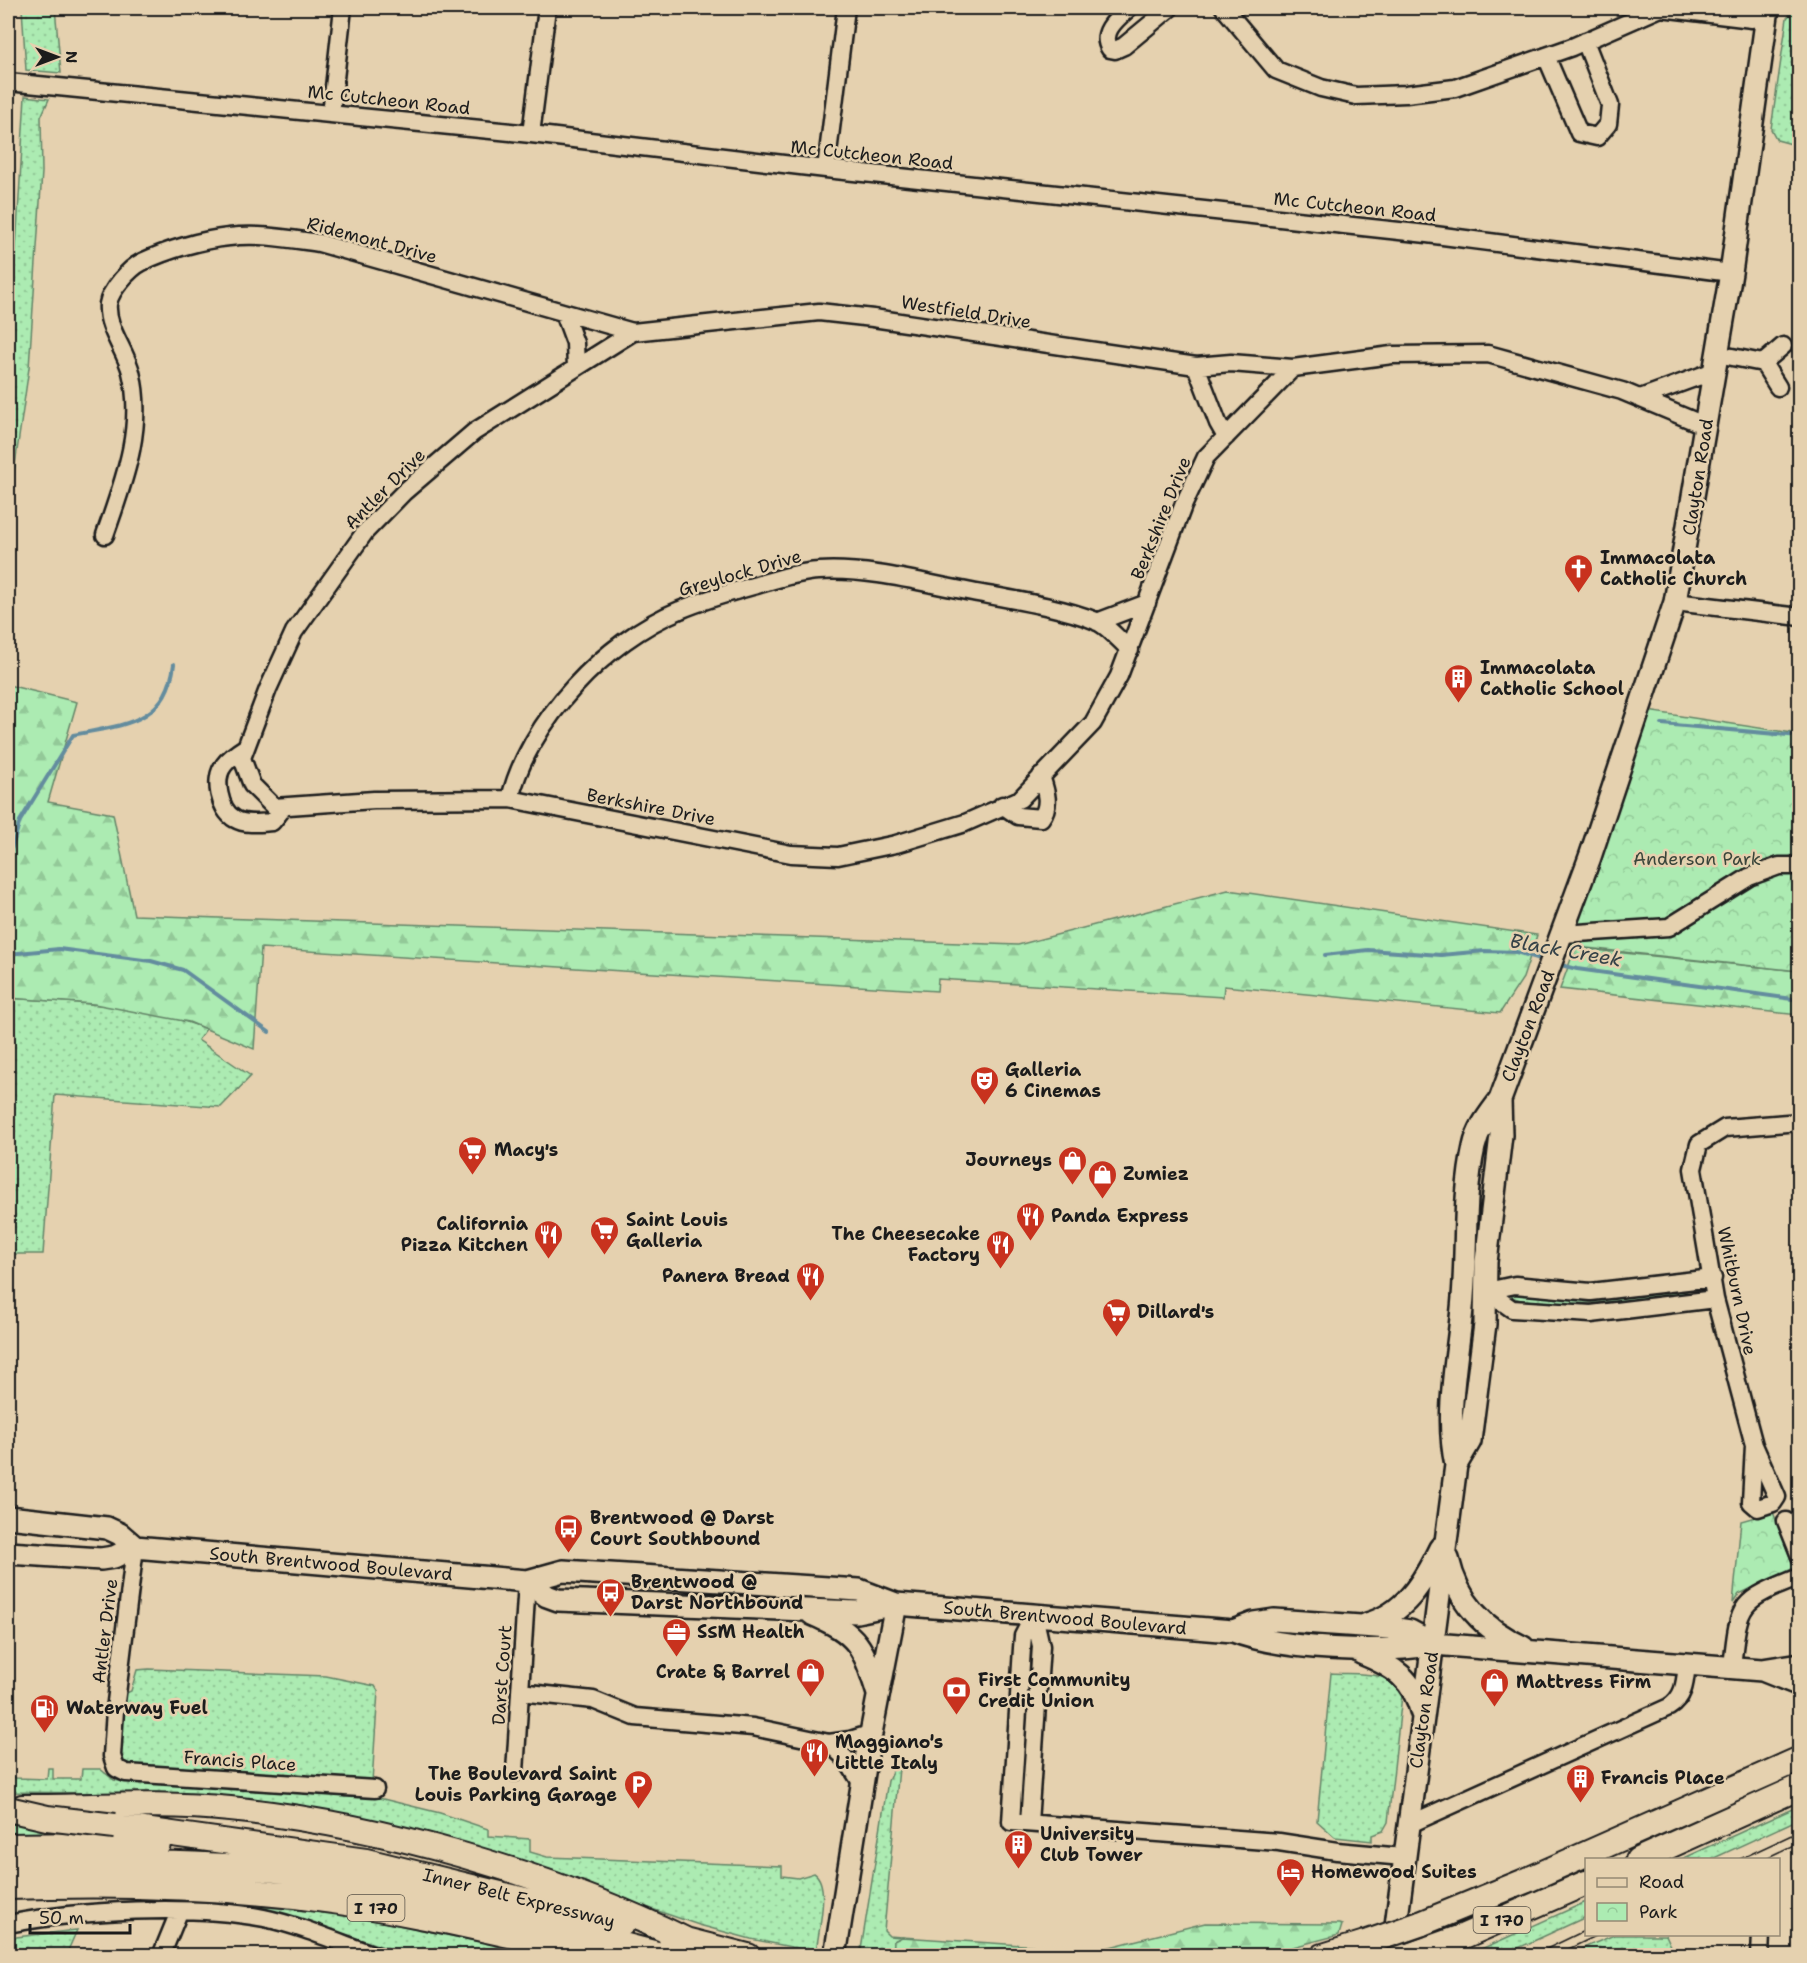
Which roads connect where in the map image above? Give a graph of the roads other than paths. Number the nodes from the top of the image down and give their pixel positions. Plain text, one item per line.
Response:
1 (343, 8) edge
2 (547, 8) edge
3 (846, 8) edge
4 (1129, 8) edge
5 (1170, 8) edge
6 (1224, 8) edge
7 (1661, 8) edge
8 (1767, 8) edge
9 (1585, 41) junction
10 (1546, 56) junction
11 (8, 82) edge
12 (331, 114) junction
13 (531, 134) junction
14 (826, 170) junction
15 (1731, 273) junction
16 (564, 313) junction
17 (633, 332) junction
18 (1783, 346) dead end
19 (1716, 362) junction
20 (1763, 363) junction
21 (1196, 366) junction
22 (576, 368) junction
23 (1293, 368) junction
24 (1778, 387) dead end
25 (1640, 398) junction
26 (1706, 426) junction
27 (1226, 437) junction
28 (105, 536) dead end
29 (1675, 602) junction
30 (1147, 603) junction
31 (1800, 617) edge
32 (1097, 622) junction
33 (1130, 650) junction
34 (246, 747) junction
35 (1041, 776) junction
36 (510, 799) junction
37 (1002, 805) junction
38 (279, 807) junction
39 (1800, 866) edge
40 (1562, 939) junction
41 (1500, 1100) junction
42 (1800, 1122) edge
43 (1713, 1278) junction
44 (1487, 1291) junction
45 (1715, 1299) junction
46 (1754, 1445) junction
47 (1456, 1465) junction
48 (8, 1517) edge
49 (1786, 1521) dead end
50 (1446, 1537) junction
51 (135, 1547) junction
52 (8, 1553) edge
53 (1800, 1556) edge
54 (1800, 1577) edge
55 (527, 1581) junction
56 (896, 1604) junction
57 (806, 1611) junction
58 (1034, 1615) junction
59 (1358, 1626) junction
60 (1233, 1631) junction
61 (1434, 1644) junction
62 (1346, 1647) junction
63 (1535, 1652) junction
64 (1687, 1664) junction
65 (1800, 1664) edge
66 (1732, 1667) junction
67 (1762, 1670) junction
68 (1800, 1685) edge
69 (520, 1692) junction
70 (879, 1696) junction
71 (1423, 1718) junction
72 (872, 1733) junction
73 (830, 1743) junction
74 (112, 1756) joint
75 (1800, 1759) edge
76 (515, 1772) dead end
77 (862, 1784) junction
78 (1800, 1787) edge
79 (375, 1789) dead end
80 (8, 1809) edge
81 (1029, 1823) junction
82 (1408, 1825) junction
83 (8, 1846) edge
84 (289, 1849) junction
85 (1404, 1857) junction
86 (1642, 1858) edge
87 (8, 1866) edge
88 (1585, 1884) edge
89 (8, 1887) edge
90 (147, 1887) junction
91 (8, 1900) edge
92 (179, 1912) junction
93 (8, 1924) edge
94 (1761, 1936) edge
95 (686, 1940) junction
96 (1412, 1954) edge
97 (161, 1956) edge
98 (377, 1956) edge
99 (602, 1956) edge
100 (665, 1956) edge
101 (748, 1956) edge
102 (835, 1956) edge
103 (1323, 1956) edge
104 (1392, 1956) edge
105 (1760, 1956) edge

1 - 12 street
2 - 13 street
3 - 14 street
4 - 5 street
6 - 10 street
7 - 8 street
7 - 9 street
8 - 15 main road, Clayton Road
9 - 10 street
9 - 10 street
11 - 12 street, Mc Cutcheon Road
12 - 13 street, Mc Cutcheon Road
13 - 14 street, Mc Cutcheon Road
14 - 15 street, Mc Cutcheon Road
15 - 19 main road, Clayton Road
16 - 17 street, Ridemont Drive
16 - 22 street
16 - 28 street, Ridemont Drive
17 - 21 street, Westfield Drive
17 - 22 street, Antler Drive
18 - 20 street
19 - 20 street
19 - 25 street
19 - 26 main road, Clayton Road
20 - 24 street
21 - 23 street, Westfield Drive
21 - 27 street
22 - 34 street, Antler Drive
23 - 25 street
23 - 27 street, Berkshire Drive
25 - 26 street
26 - 29 main road, Clayton Road
27 - 30 street, Berkshire Drive
29 - 31 street
29 - 40 main road, Clayton Road
30 - 32 street, Berkshire Drive
30 - 33 street, Berkshire Drive
32 - 33 street, Greylock Drive
32 - 36 street, Greylock Drive
33 - 35 street, Berkshire Drive
34 - 38 street, Antler Drive
34 - 38 street
35 - 37 street, Berkshire Drive
35 - 37 street
36 - 37 street, Berkshire Drive
36 - 38 street, Berkshire Drive
39 - 40 street
40 - 41 main road, Clayton Road
41 - 44 main road, Clayton Road
41 - 47 main road, Clayton Road
42 - 43 street, Whitburn Drive
43 - 44 street
43 - 45 street, Whitburn Drive
44 - 45 street
44 - 47 main road, Clayton Road
45 - 46 street, Whitburn Drive
46 - 46 street, Whitburn Drive
47 - 50 main road, Clayton Road
48 - 51 main road, South Brentwood Boulevard
49 - 53 street
50 - 59 main road
50 - 61 main road, Clayton Road
50 - 63 main road
51 - 52 main road, South Brentwood Boulevard
51 - 55 main road, South Brentwood Boulevard
51 - 74 street, Antler Drive
54 - 66 street
55 - 56 main road, South Brentwood Boulevard
55 - 57 main road, South Brentwood Boulevard
55 - 69 street, Darst Court
56 - 57 main road, South Brentwood Boulevard
56 - 58 main road, South Brentwood Boulevard
56 - 70 main road
57 - 70 main road
58 - 60 main road, South Brentwood Boulevard
58 - 81 street
58 - 81 street
59 - 60 main road, South Brentwood Boulevard
59 - 61 main road, South Brentwood Boulevard
60 - 62 main road, South Brentwood Boulevard
61 - 62 main road, South Brentwood Boulevard
61 - 63 main road, South Brentwood Boulevard
61 - 71 main road, Clayton Road
62 - 71 main road
63 - 64 main road, South Brentwood Boulevard
64 - 66 main road, South Brentwood Boulevard
64 - 82 street
65 - 67 main road, South Brentwood Boulevard
66 - 67 main road, South Brentwood Boulevard
67 - 68 main road, South Brentwood Boulevard
69 - 73 street
69 - 76 street, Darst Court
70 - 72 main road
71 - 82 main road, Clayton Road
72 - 73 street
72 - 77 main road
73 - 77 street
74 - 79 street, Francis Place
75 - 103 highway, I 170, bridge
77 - 102 main road
78 - 86 highway
80 - 84 highway, bridge
80 - 95 highway
81 - 85 street
82 - 85 main road, Clayton Road
83 - 84 highway
84 - 95 highway, Inner Belt Expressway / I 170
85 - 104 main road, Clayton Road
87 - 100 highway
88 - 96 highway, I 170
89 - 90 highway
90 - 91 highway
90 - 99 highway, Inner Belt Expressway / I 170
92 - 93 street
92 - 97 street
92 - 98 street
94 - 105 street
95 - 101 highway, Inner Belt Expressway / I 170

